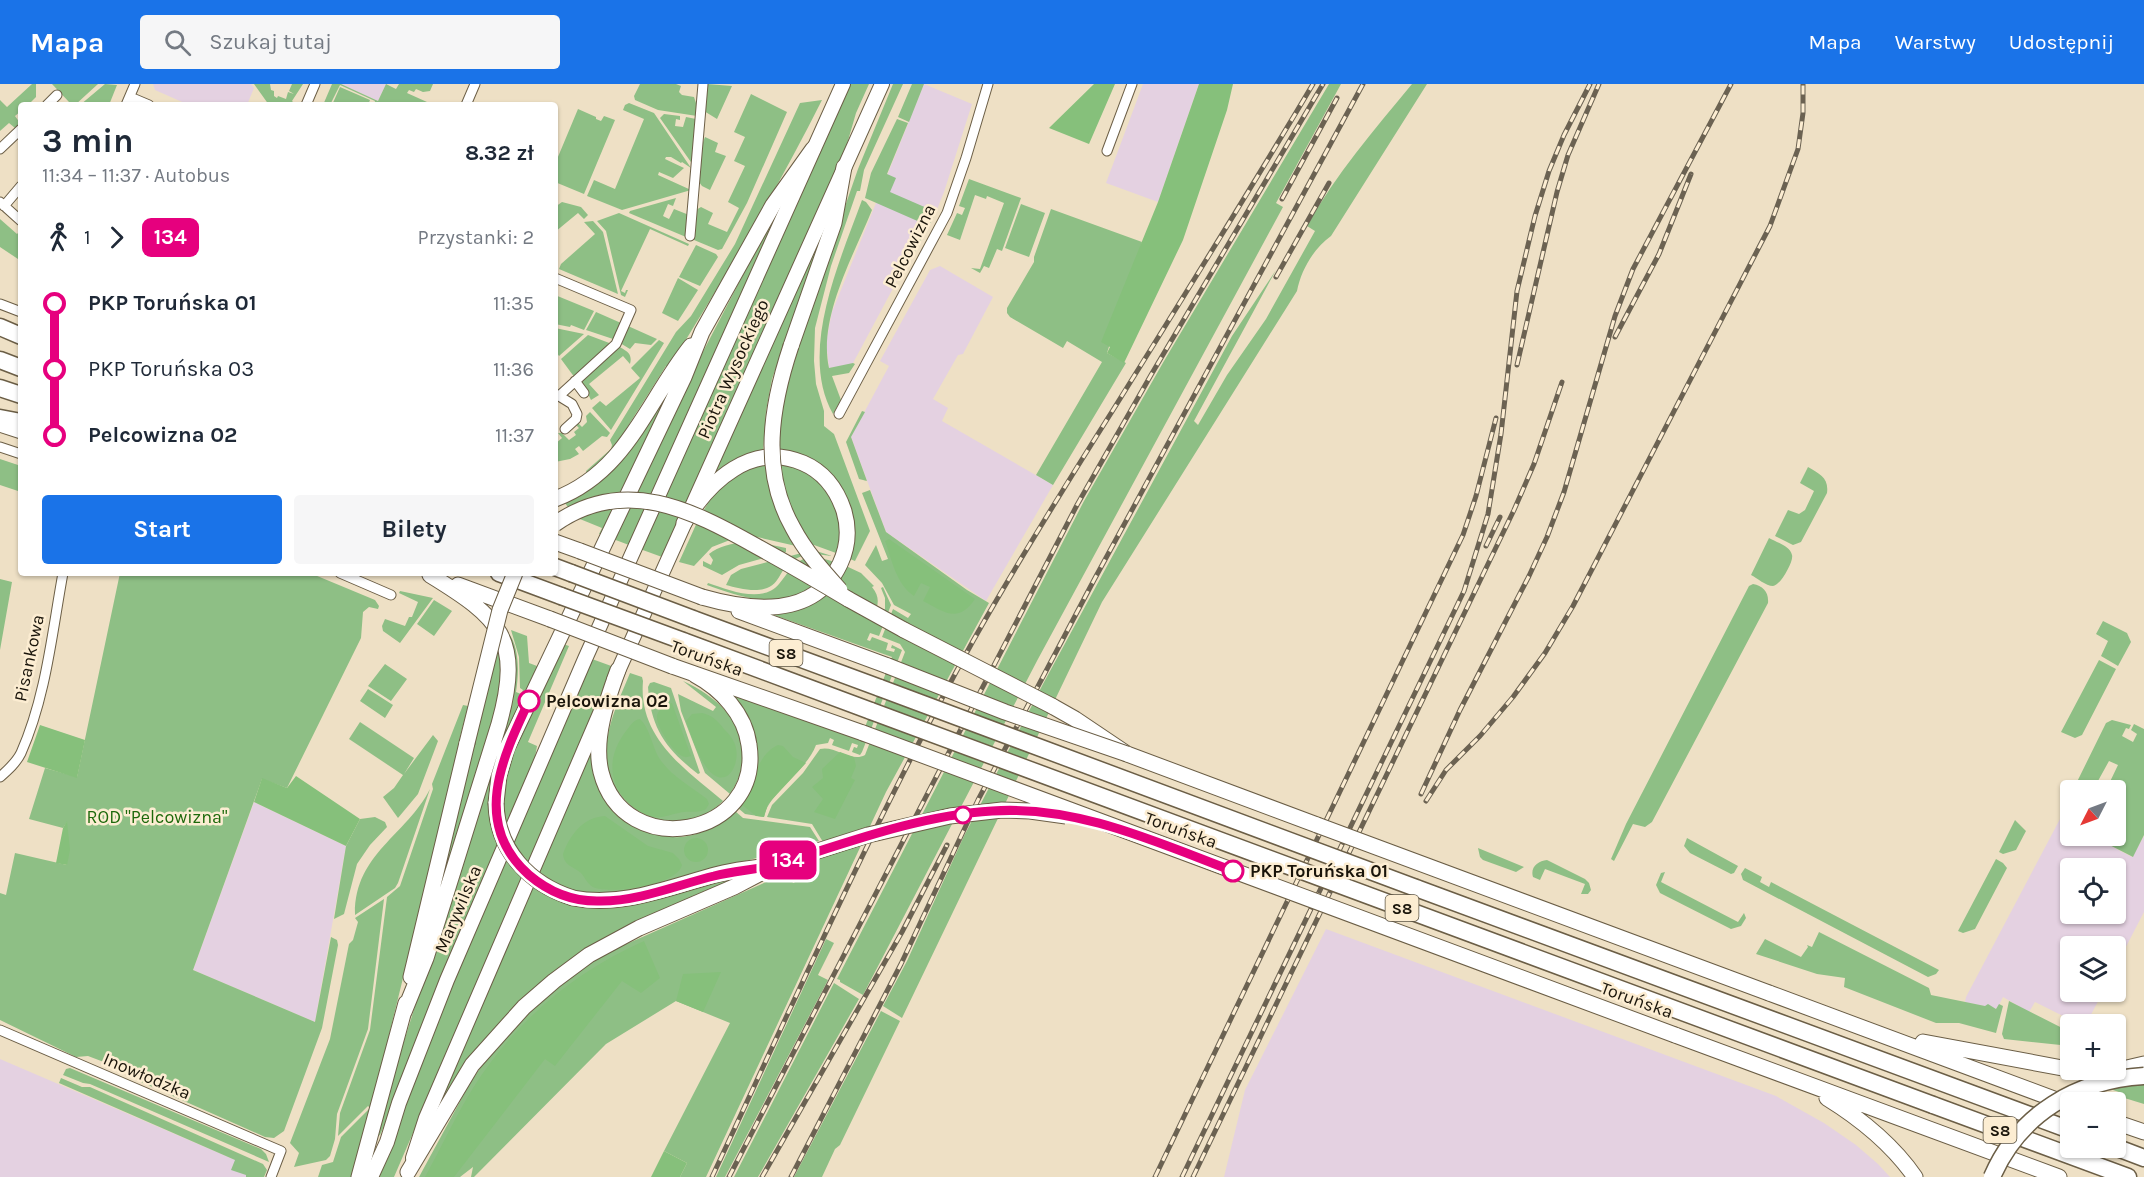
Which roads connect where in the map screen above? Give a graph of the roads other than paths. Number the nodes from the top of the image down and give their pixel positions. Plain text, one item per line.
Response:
1 (135, 84) edge
2 (315, 84) edge
3 (475, 84) edge
4 (703, 84) edge
5 (843, 84) edge
6 (882, 84) edge
7 (988, 84) edge
8 (1132, 84) edge
9 (57, 95) dead end
10 (128, 101) edge
11 (50, 102) edge
12 (307, 102) edge
13 (467, 102) edge
14 (18, 132) edge
15 (0, 149) edge
16 (813, 149) junction
17 (1107, 151) dead end
18 (844, 167) junction
19 (18, 189) edge
20 (2, 204) edge
21 (18, 218) edge
22 (690, 236) dead end
23 (558, 279) edge
24 (0, 304) edge
25 (18, 311) edge
26 (0, 327) edge
27 (702, 332) junction
28 (18, 334) edge
29 (0, 360) edge
30 (18, 367) edge
31 (575, 381) junction
32 (0, 388) edge
33 (584, 393) dead end
34 (18, 394) edge
35 (558, 394) edge
36 (558, 396) edge
37 (839, 414) dead end
38 (0, 418) edge
39 (18, 421) edge
40 (0, 423) edge
41 (565, 429) dead end
42 (18, 430) edge
43 (0, 447) edge
44 (18, 453) edge
45 (558, 497) edge
46 (558, 522) edge
47 (684, 522) junction
48 (558, 543) edge
49 (563, 570) edge
50 (62, 576) edge
51 (347, 576) edge
52 (430, 576) edge
53 (432, 576) edge
54 (507, 576) edge
55 (514, 576) edge
56 (391, 595) dead end
57 (702, 597) junction
58 (848, 599) junction
59 (585, 659) joint
60 (618, 670) junction
61 (695, 675) junction
62 (1127, 753) junction
63 (0, 777) edge
64 (1133, 834) junction
65 (780, 863) junction
66 (404, 1012) junction
67 (0, 1030) edge
68 (1952, 1055) junction
69 (2144, 1064) edge
70 (1771, 1070) junction
71 (2144, 1076) edge
72 (2060, 1101) edge
73 (2126, 1126) edge
74 (2060, 1127) edge
75 (2144, 1132) edge
76 (2126, 1151) edge
77 (2144, 1158) edge
78 (407, 1174) edge
79 (271, 1177) edge
80 (359, 1177) edge
81 (371, 1177) edge
82 (1916, 1177) edge
83 (1992, 1177) edge
84 (2059, 1177) edge
85 (2128, 1177) edge

1 - 10 street
2 - 12 street
3 - 13 street
4 - 22 street
5 - 16 main road, Piotra Wysockiego
6 - 18 main road, Piotra Wysockiego
7 - 37 street, Pelcowizna
8 - 17 street
9 - 11 street
14 - 15 street
16 - 27 main road
16 - 59 main road, Piotra Wysockiego
18 - 47 main road, Piotra Wysockiego
18 - 58 main road, bridge
19 - 20 street
20 - 21 street
23 - 31 street
24 - 25 street
26 - 28 highway
27 - 45 main road
27 - 65 main road, bridge
29 - 30 highway
31 - 33 street
31 - 35 street
32 - 34 highway
36 - 41 street
38 - 39 highway
40 - 42 main road
43 - 44 street
46 - 58 main road, bridge
47 - 57 main road
47 - 60 main road, Piotra Wysockiego
48 - 57 main road, bridge
49 - 74 highway, Toruńska / S8, bridge
50 - 63 street, Pisankowa
51 - 56 street
52 - 66 main road
53 - 61 main road, Toruńska, bridge
54 - 85 highway, Toruńska / S8, bridge
55 - 66 main road, bridge
57 - 62 main road, bridge
58 - 62 main road, bridge
59 - 81 main road, Marywilska
60 - 61 main road
60 - 78 main road
61 - 64 main road, Toruńska, bridge
62 - 68 main road, bridge
64 - 65 main road, bridge
64 - 70 main road, Toruńska, bridge
65 - 78 main road
66 - 80 main road
67 - 79 street, Inowłodzka
68 - 69 main road
68 - 72 main road
70 - 82 main road
70 - 84 main road, Toruńska
71 - 83 highway, bridge
73 - 75 main road
76 - 77 highway

